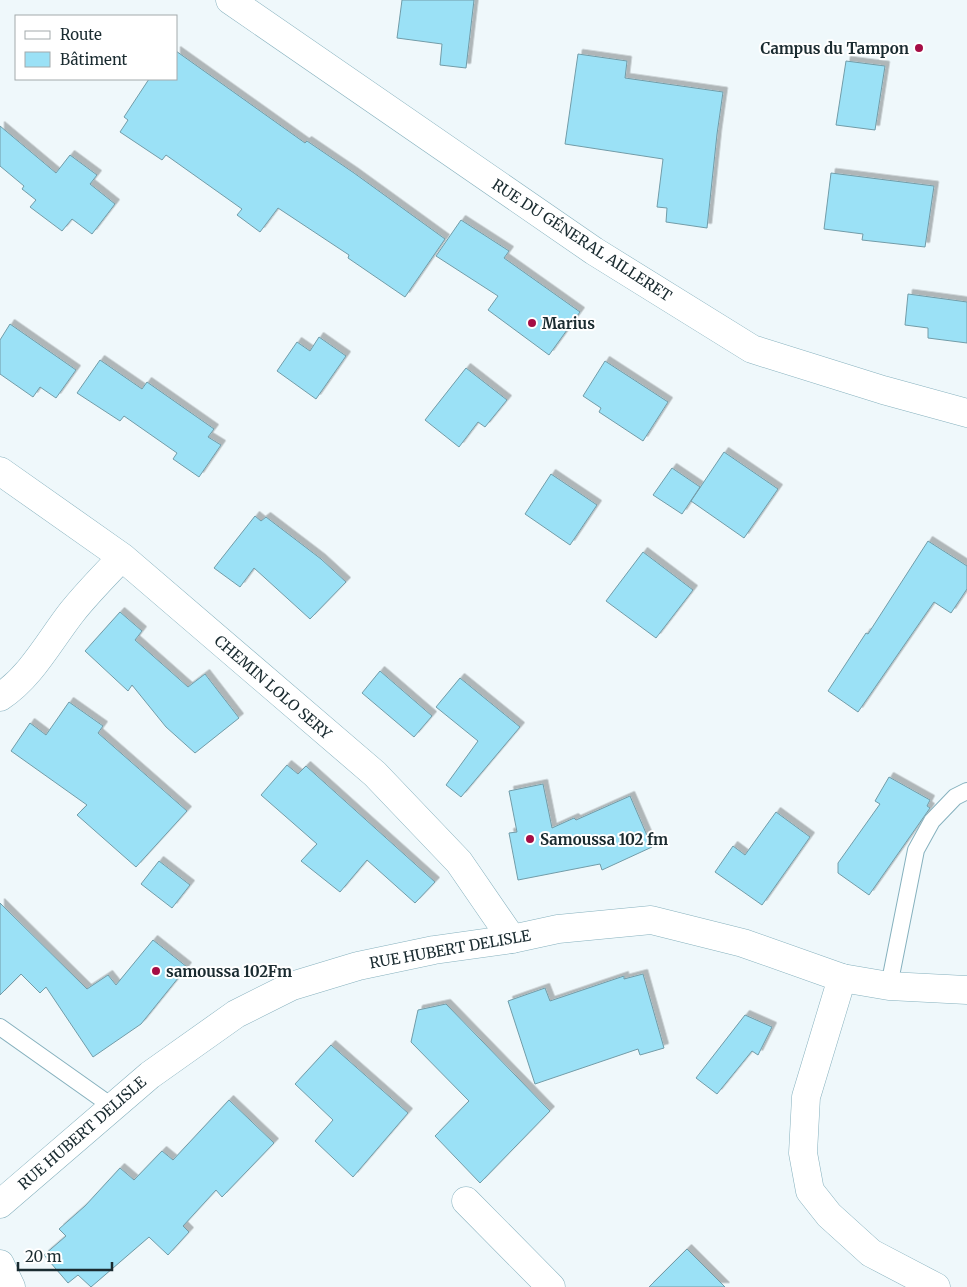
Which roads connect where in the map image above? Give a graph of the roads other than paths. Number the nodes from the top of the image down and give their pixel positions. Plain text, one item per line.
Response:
1 (230, 0) edge
2 (967, 413) edge
3 (0, 471) edge
4 (122, 557) junction
5 (0, 697) edge
6 (967, 791) edge
7 (512, 939) junction
8 (842, 978) junction
9 (889, 986) junction
10 (967, 990) edge
11 (0, 1027) edge
12 (114, 1107) junction
13 (466, 1201) dead end
14 (0, 1204) edge
15 (0, 1264) edge
16 (11, 1287) edge
17 (551, 1287) edge
18 (936, 1287) edge

1 - 2 street, RUE DU GÉNERAL AILLERET
3 - 4 street, CHEMIN LOLO SERY
4 - 5 street
4 - 7 street, CHEMIN LOLO SERY
6 - 9 lane
7 - 8 street, RUE HUBERT DELISLE
7 - 12 street, RUE HUBERT DELISLE
8 - 9 street, RUE HUBERT DELISLE
8 - 18 street
9 - 10 street, RUE HUBERT DELISLE
11 - 12 lane
12 - 14 street, RUE HUBERT DELISLE
13 - 17 street
15 - 16 street

